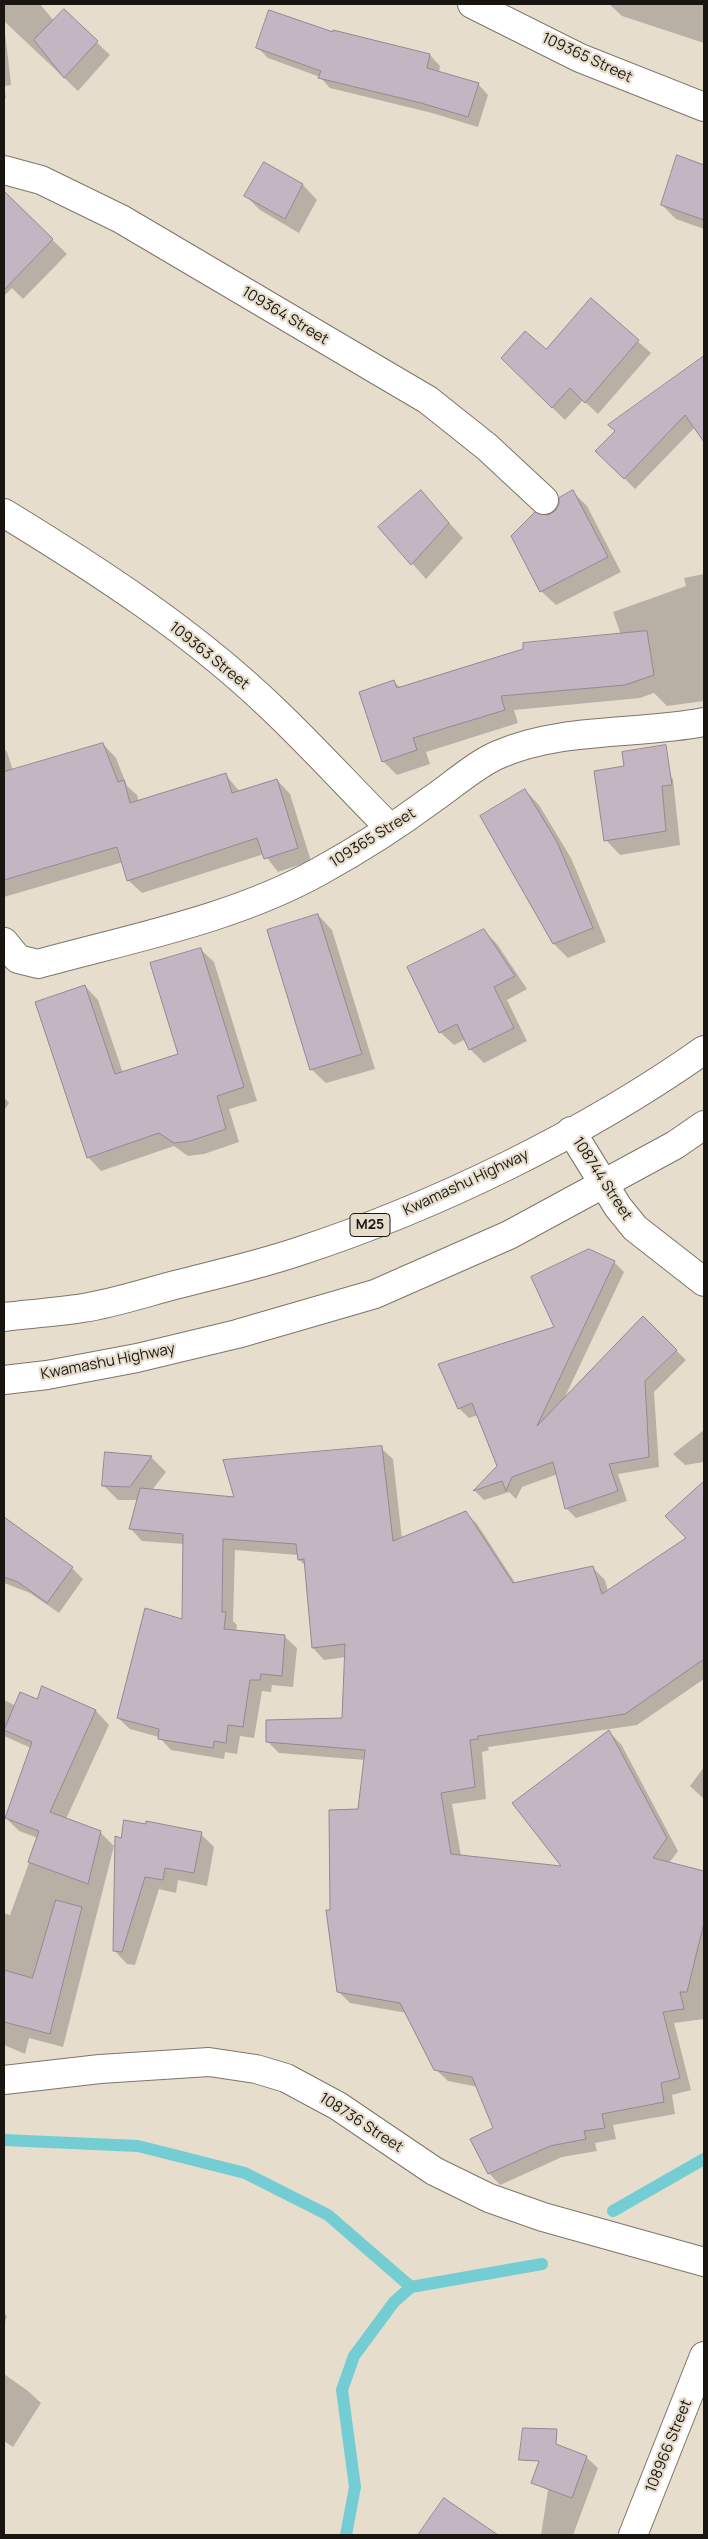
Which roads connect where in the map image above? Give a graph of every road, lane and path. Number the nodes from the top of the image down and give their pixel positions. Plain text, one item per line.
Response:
1 (472, 4) edge
2 (704, 107) edge
3 (4, 170) edge
4 (544, 500) dead end
5 (4, 513) edge
6 (704, 722) edge
7 (390, 828) junction
8 (4, 942) edge
9 (704, 1050) edge
10 (704, 1125) edge
11 (571, 1131) junction
12 (603, 1185) junction
13 (704, 1282) edge
14 (4, 1317) edge
15 (4, 1380) edge
16 (4, 2080) edge
17 (704, 2262) edge
18 (704, 2356) edge
19 (633, 2535) edge

1 - 2 street, 109365 Street
3 - 4 street, 109364 Street
5 - 7 street, 109363 Street
6 - 7 street, 109365 Street
7 - 8 street, 109365 Street
9 - 11 street, Kwamashu Highway / M25
10 - 12 street, Kwamashu Highway
11 - 12 street, 108744 Street
11 - 14 street, Kwamashu Highway / M25
12 - 13 street, 108744 Street
12 - 15 street, Kwamashu Highway
16 - 17 street, 108736 Street
18 - 19 street, 108966 Street

